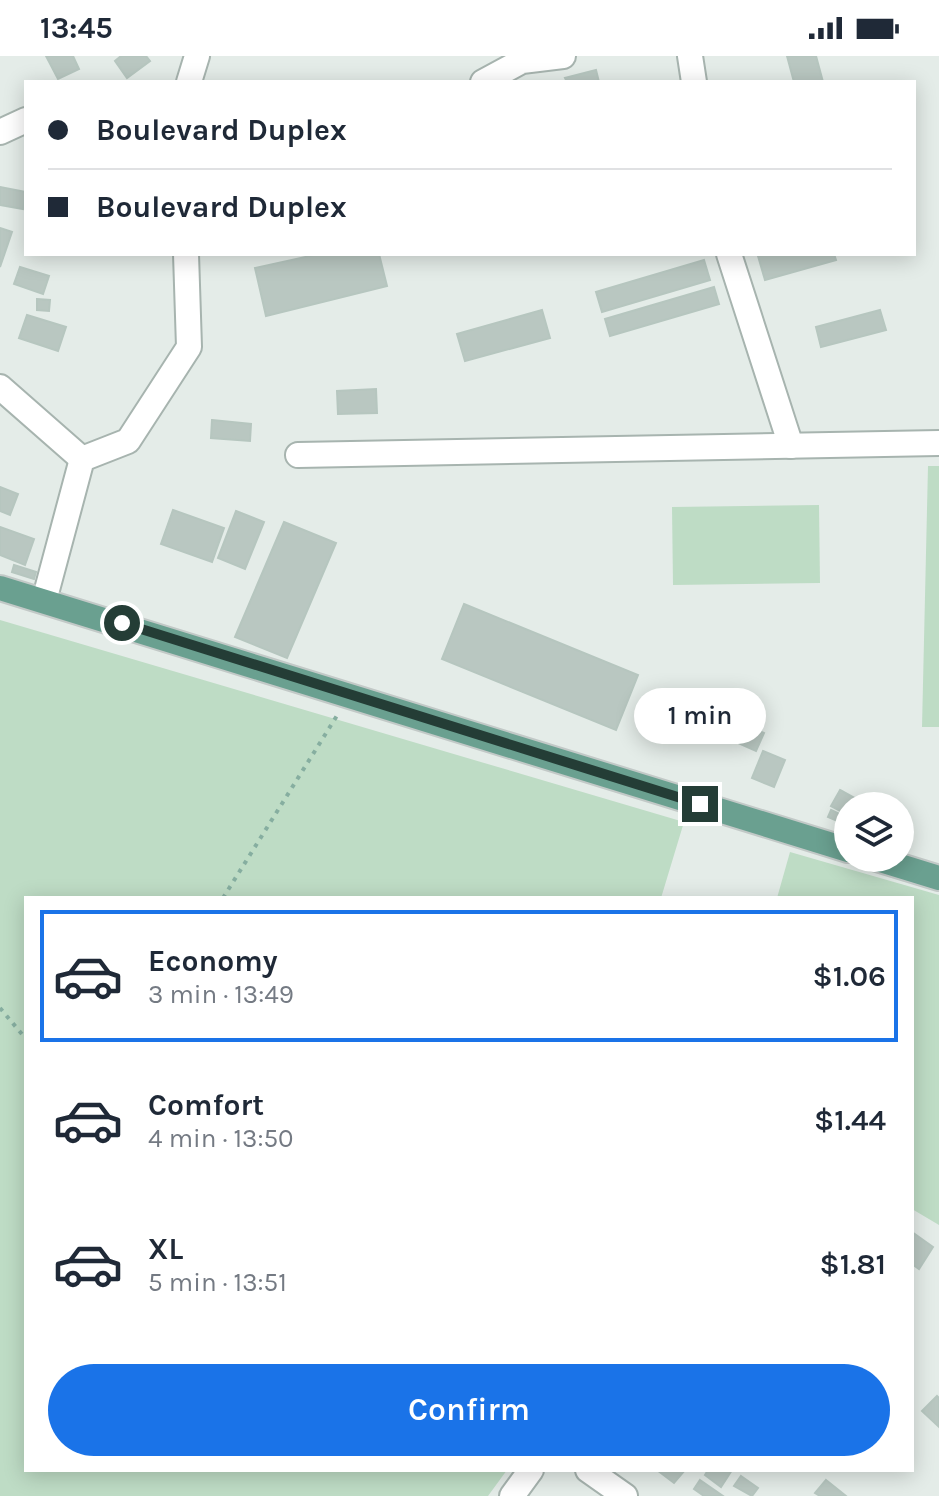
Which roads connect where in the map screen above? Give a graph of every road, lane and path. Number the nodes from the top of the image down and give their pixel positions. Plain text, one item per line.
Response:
1 (197, 56) edge
2 (563, 56) edge
3 (690, 56) edge
4 (190, 80) edge
5 (487, 80) edge
6 (694, 80) edge
7 (24, 121) edge
8 (0, 132) edge
9 (186, 256) edge
10 (730, 256) edge
11 (0, 387) edge
12 (939, 443) edge
13 (791, 446) junction
14 (298, 455) dead end
15 (82, 459) junction
16 (0, 588) edge
17 (44, 601) junction
18 (345, 693) junction
19 (834, 846) edge
20 (914, 870) edge
21 (939, 878) edge
22 (224, 896) edge
23 (0, 1008) edge
24 (24, 1037) edge
25 (530, 1472) edge
26 (591, 1472) edge
27 (512, 1496) edge
28 (625, 1496) edge

1 - 4 street
2 - 5 street
3 - 6 street
7 - 8 street
9 - 15 street
10 - 13 street
11 - 15 street
12 - 13 street
13 - 14 street
15 - 17 street
16 - 17 main road
17 - 18 main road
18 - 19 main road
18 - 22 path
20 - 21 main road
23 - 24 path
25 - 27 street
26 - 28 street

